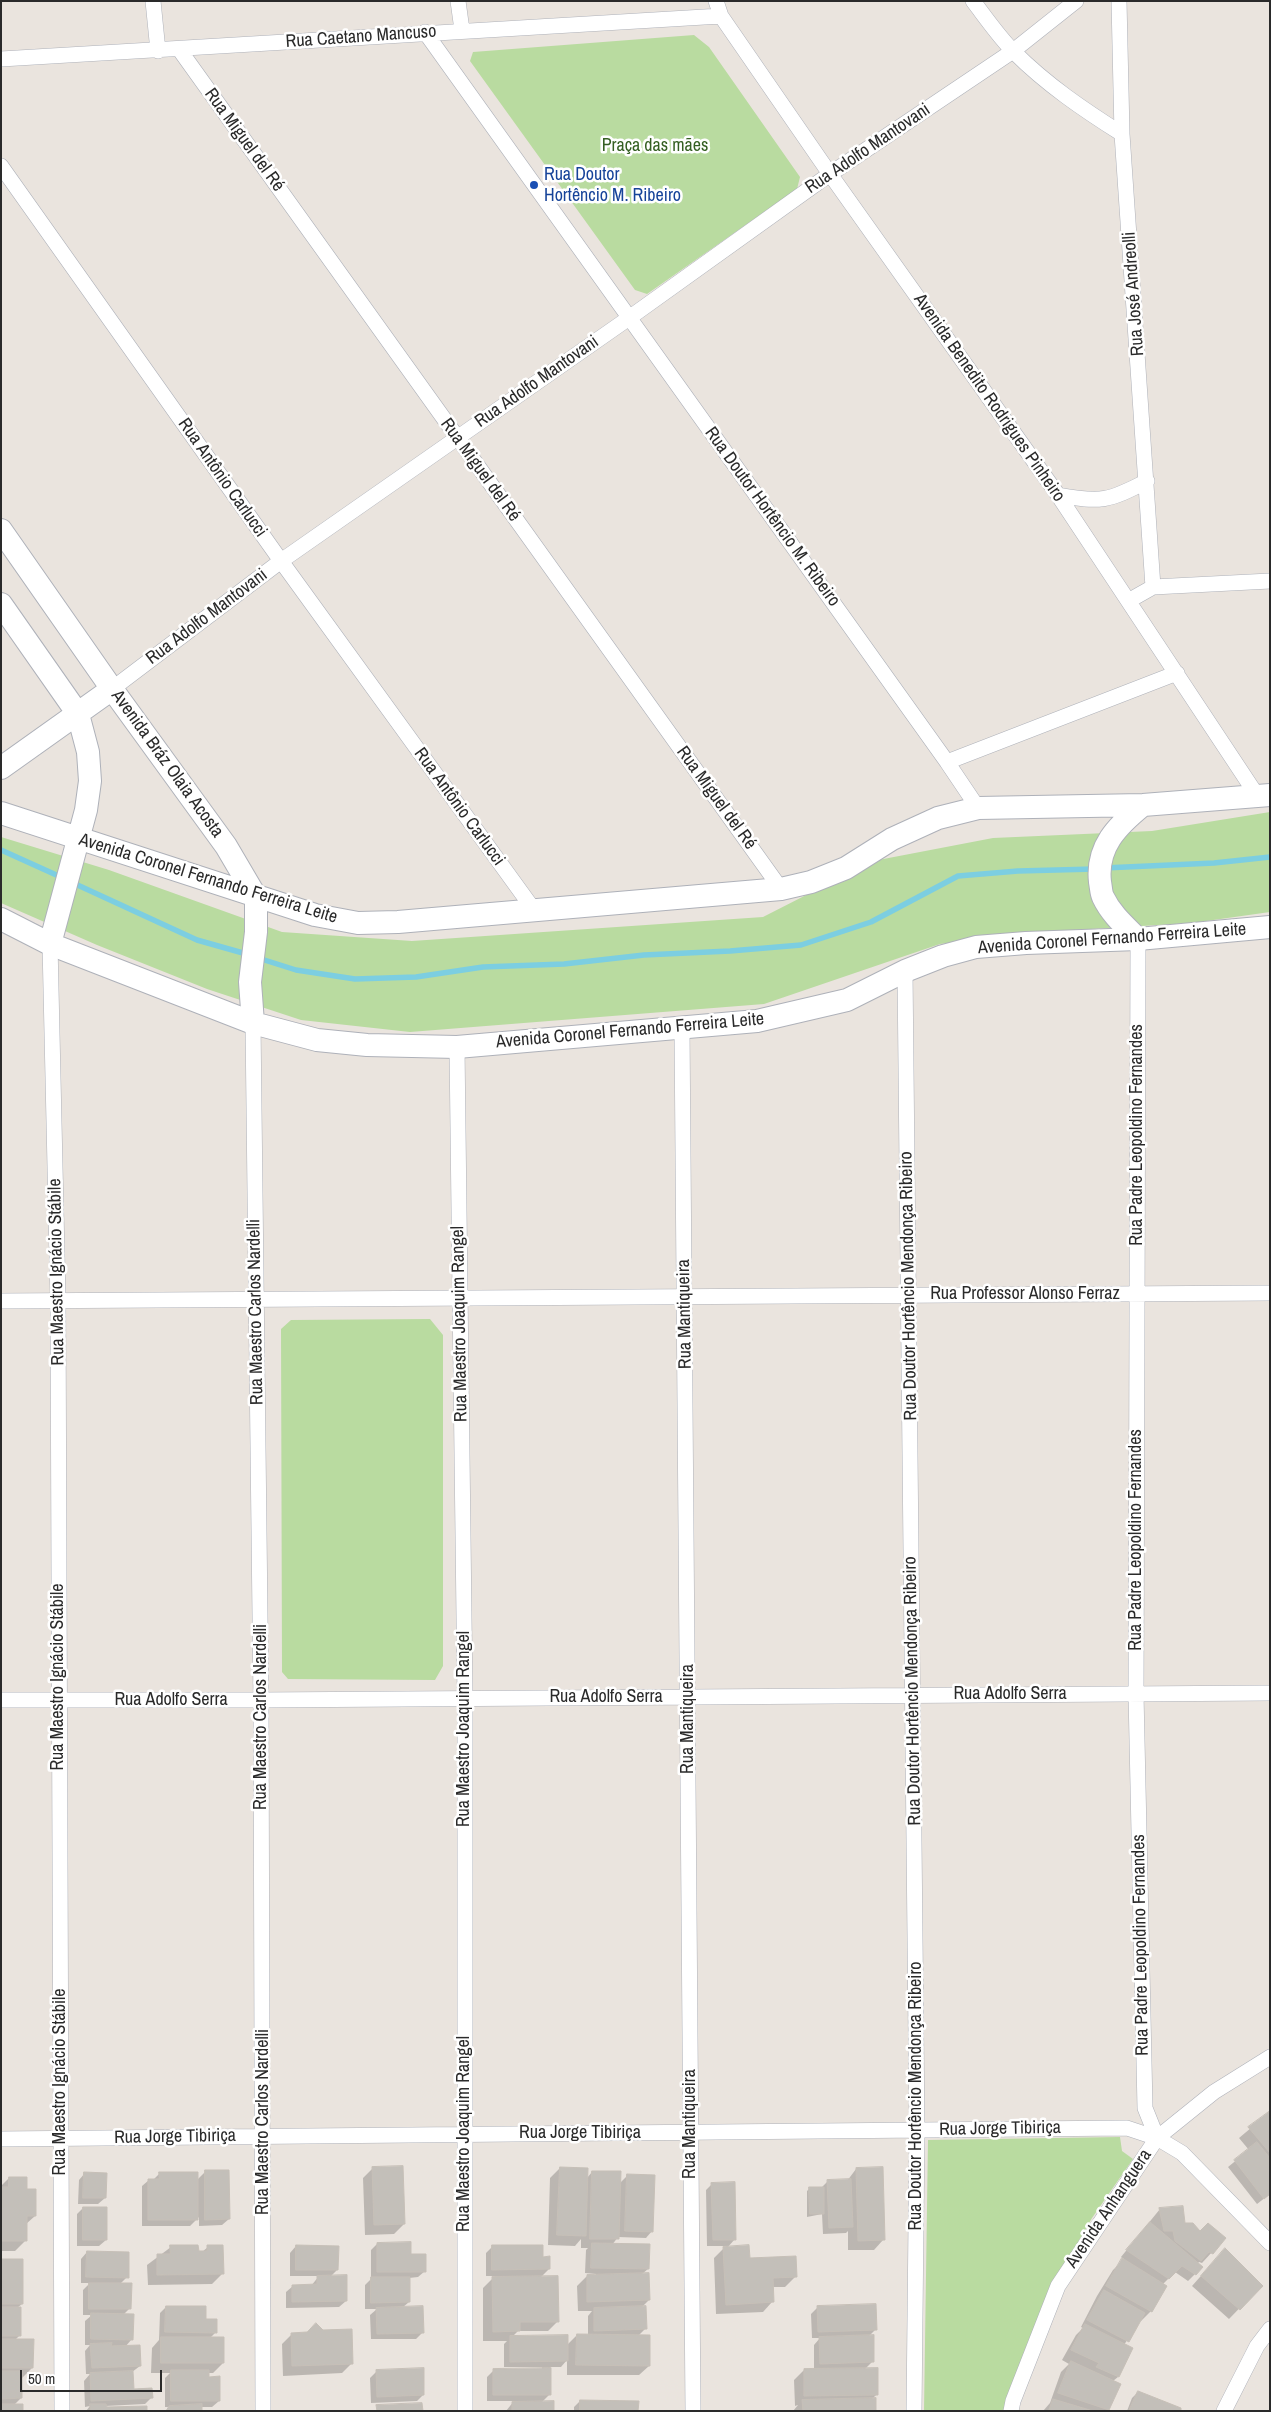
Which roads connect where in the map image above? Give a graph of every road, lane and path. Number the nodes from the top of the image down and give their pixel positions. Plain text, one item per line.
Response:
1 (153, 1) edge
2 (458, 1) edge
3 (716, 1) edge
4 (973, 1) edge
5 (1076, 1) edge
6 (1119, 1) edge
7 (721, 16) junction
8 (462, 30) junction
9 (425, 32) junction
10 (179, 49) junction
11 (158, 51) junction
12 (1013, 51) junction
13 (1, 59) edge
14 (1122, 134) junction
15 (1, 166) edge
16 (830, 174) junction
17 (629, 318) junction
18 (457, 438) junction
19 (1147, 481) junction
20 (1058, 495) junction
21 (1, 530) edge
22 (281, 561) junction
23 (1270, 581) edge
24 (1153, 587) junction
25 (1130, 600) junction
26 (1, 604) edge
27 (1177, 673) junction
28 (112, 689) junction
29 (78, 714) junction
30 (947, 762) junction
31 (1, 768) edge
32 (1264, 796) edge
33 (1143, 805) junction
34 (978, 808) junction
35 (1, 813) edge
36 (77, 839) junction
37 (782, 889) junction
38 (256, 897) junction
39 (534, 910) junction
40 (1, 919) edge
41 (1270, 927) edge
42 (1138, 939) junction
43 (50, 944) junction
44 (905, 971) junction
45 (253, 1023) junction
46 (682, 1028) junction
47 (457, 1046) junction
48 (1270, 1293) edge
49 (1136, 1294) junction
50 (909, 1295) junction
51 (460, 1298) junction
52 (685, 1298) junction
53 (256, 1299) junction
54 (58, 1300) junction
55 (1, 1301) edge
56 (1270, 1693) edge
57 (913, 1694) junction
58 (1136, 1694) junction
59 (688, 1696) junction
60 (465, 1698) junction
61 (58, 1699) junction
62 (1, 1700) edge
63 (261, 1700) junction
64 (1270, 2057) edge
65 (917, 2130) junction
66 (690, 2132) junction
67 (464, 2133) junction
68 (263, 2136) junction
69 (60, 2138) junction
70 (1156, 2138) junction
71 (1, 2139) edge
72 (1270, 2243) edge
73 (1270, 2330) edge
74 (62, 2411) edge
75 (263, 2411) edge
76 (465, 2411) edge
77 (693, 2411) edge
78 (914, 2411) edge
79 (1011, 2411) edge
80 (1224, 2411) edge

1 - 11 street
2 - 8 street
3 - 7 street, Avenida Benedito Rodrigues Pinheiro
4 - 12 street
5 - 12 street, Rua Adolfo Mantovani
6 - 14 street, Rua José Andreolli
7 - 8 street, Rua Caetano Mancuso
7 - 16 street, Avenida Benedito Rodrigues Pinheiro
8 - 9 street, Rua Caetano Mancuso
9 - 10 street, Rua Caetano Mancuso
9 - 17 street, Rua Doutor Hortêncio M. Ribeiro
10 - 11 street, Rua Caetano Mancuso
10 - 18 street, Rua Miguel del Ré
11 - 13 street, Rua Caetano Mancuso
12 - 14 street
12 - 16 street, Rua Adolfo Mantovani
14 - 19 street, Rua José Andreolli
15 - 22 street, Rua Antônio Carlucci
16 - 17 street, Rua Adolfo Mantovani
16 - 20 street, Avenida Benedito Rodrigues Pinheiro
17 - 18 street, Rua Adolfo Mantovani
17 - 30 street, Rua Doutor Hortêncio M. Ribeiro
18 - 22 street, Rua Adolfo Mantovani
18 - 37 street, Rua Miguel del Ré
19 - 20 street
19 - 24 street, Rua José Andreolli
20 - 25 street, Avenida Benedito Rodrigues Pinheiro
21 - 28 street, Avenida Bráz Olaia Acosta
22 - 28 street, Rua Adolfo Mantovani
22 - 39 street, Rua Antônio Carlucci
23 - 24 street
24 - 25 street
25 - 27 street, Avenida Benedito Rodrigues Pinheiro
26 - 29 street
27 - 30 street
27 - 32 street, Avenida Benedito Rodrigues Pinheiro
28 - 29 street, Rua Adolfo Mantovani
28 - 38 street, Avenida Bráz Olaia Acosta
29 - 31 street, Rua Adolfo Mantovani
29 - 36 street
30 - 34 street, Rua Doutor Hortêncio M. Ribeiro
32 - 33 street, Avenida Coronel Fernando Ferreira Leite
33 - 34 street, Avenida Coronel Fernando Ferreira Leite
33 - 42 street
34 - 37 street, Avenida Coronel Fernando Ferreira Leite
35 - 36 street, Avenida Coronel Fernando Ferreira Leite
36 - 38 street, Avenida Coronel Fernando Ferreira Leite
36 - 43 street
37 - 39 street, Avenida Coronel Fernando Ferreira Leite
38 - 39 street, Avenida Coronel Fernando Ferreira Leite
38 - 45 street
40 - 43 street, Avenida Coronel Fernando Ferreira Leite
41 - 42 street, Avenida Coronel Fernando Ferreira Leite
42 - 44 street, Avenida Coronel Fernando Ferreira Leite
42 - 49 street, Rua Padre Leopoldino Fernandes
43 - 45 street, Avenida Coronel Fernando Ferreira Leite
43 - 54 street, Rua Maestro Ignácio Stábile
44 - 46 street, Avenida Coronel Fernando Ferreira Leite
44 - 50 street, Rua Doutor Hortêncio Mendonça Ribeiro
45 - 47 street, Avenida Coronel Fernando Ferreira Leite
45 - 53 street, Rua Maestro Carlos Nardelli
46 - 47 street, Avenida Coronel Fernando Ferreira Leite
46 - 52 street, Rua Mantiqueira
47 - 51 street, Rua Maestro Joaquim Rangel
48 - 49 street, Rua Professor Alonso Ferraz
49 - 50 street, Rua Professor Alonso Ferraz
49 - 58 street, Rua Padre Leopoldino Fernandes
50 - 52 street, Rua Professor Alonso Ferraz
50 - 57 street, Rua Doutor Hortêncio Mendonça Ribeiro
51 - 52 street, Rua Professor Alonso Ferraz
51 - 53 street, Rua Professor Alonso Ferraz
51 - 60 street, Rua Maestro Joaquim Rangel
52 - 59 street, Rua Mantiqueira
53 - 54 street, Rua Professor Alonso Ferraz
53 - 63 street, Rua Maestro Carlos Nardelli
54 - 55 street, Rua Professor Alonso Ferraz
54 - 61 street, Rua Maestro Ignácio Stábile
56 - 58 street, Rua Adolfo Serra
57 - 58 street, Rua Adolfo Serra
57 - 59 street, Rua Adolfo Serra
57 - 65 street, Rua Doutor Hortêncio Mendonça Ribeiro
58 - 70 street, Rua Padre Leopoldino Fernandes
59 - 60 street, Rua Adolfo Serra
59 - 66 street, Rua Mantiqueira
60 - 63 street, Rua Adolfo Serra
60 - 67 street, Rua Maestro Joaquim Rangel
61 - 62 street, Rua Adolfo Serra
61 - 63 street, Rua Adolfo Serra
61 - 69 street, Rua Maestro Ignácio Stábile
63 - 68 street, Rua Maestro Carlos Nardelli
64 - 70 street, Avenida Anhanguera
65 - 66 street, Rua Jorge Tibiriça
65 - 70 street, Rua Jorge Tibiriça
65 - 78 street, Rua Doutor Hortêncio Mendonça Ribeiro
66 - 67 street, Rua Jorge Tibiriça
66 - 77 street, Rua Mantiqueira
67 - 68 street, Rua Jorge Tibiriça
67 - 76 street, Rua Maestro Joaquim Rangel
68 - 69 street, Rua Jorge Tibiriça
68 - 75 street, Rua Maestro Carlos Nardelli
69 - 71 street, Rua Jorge Tibiriça
69 - 74 street, Rua Maestro Ignácio Stábile
70 - 72 street, Rua Jorge Tibiriça
70 - 79 street, Avenida Anhanguera
73 - 80 street

